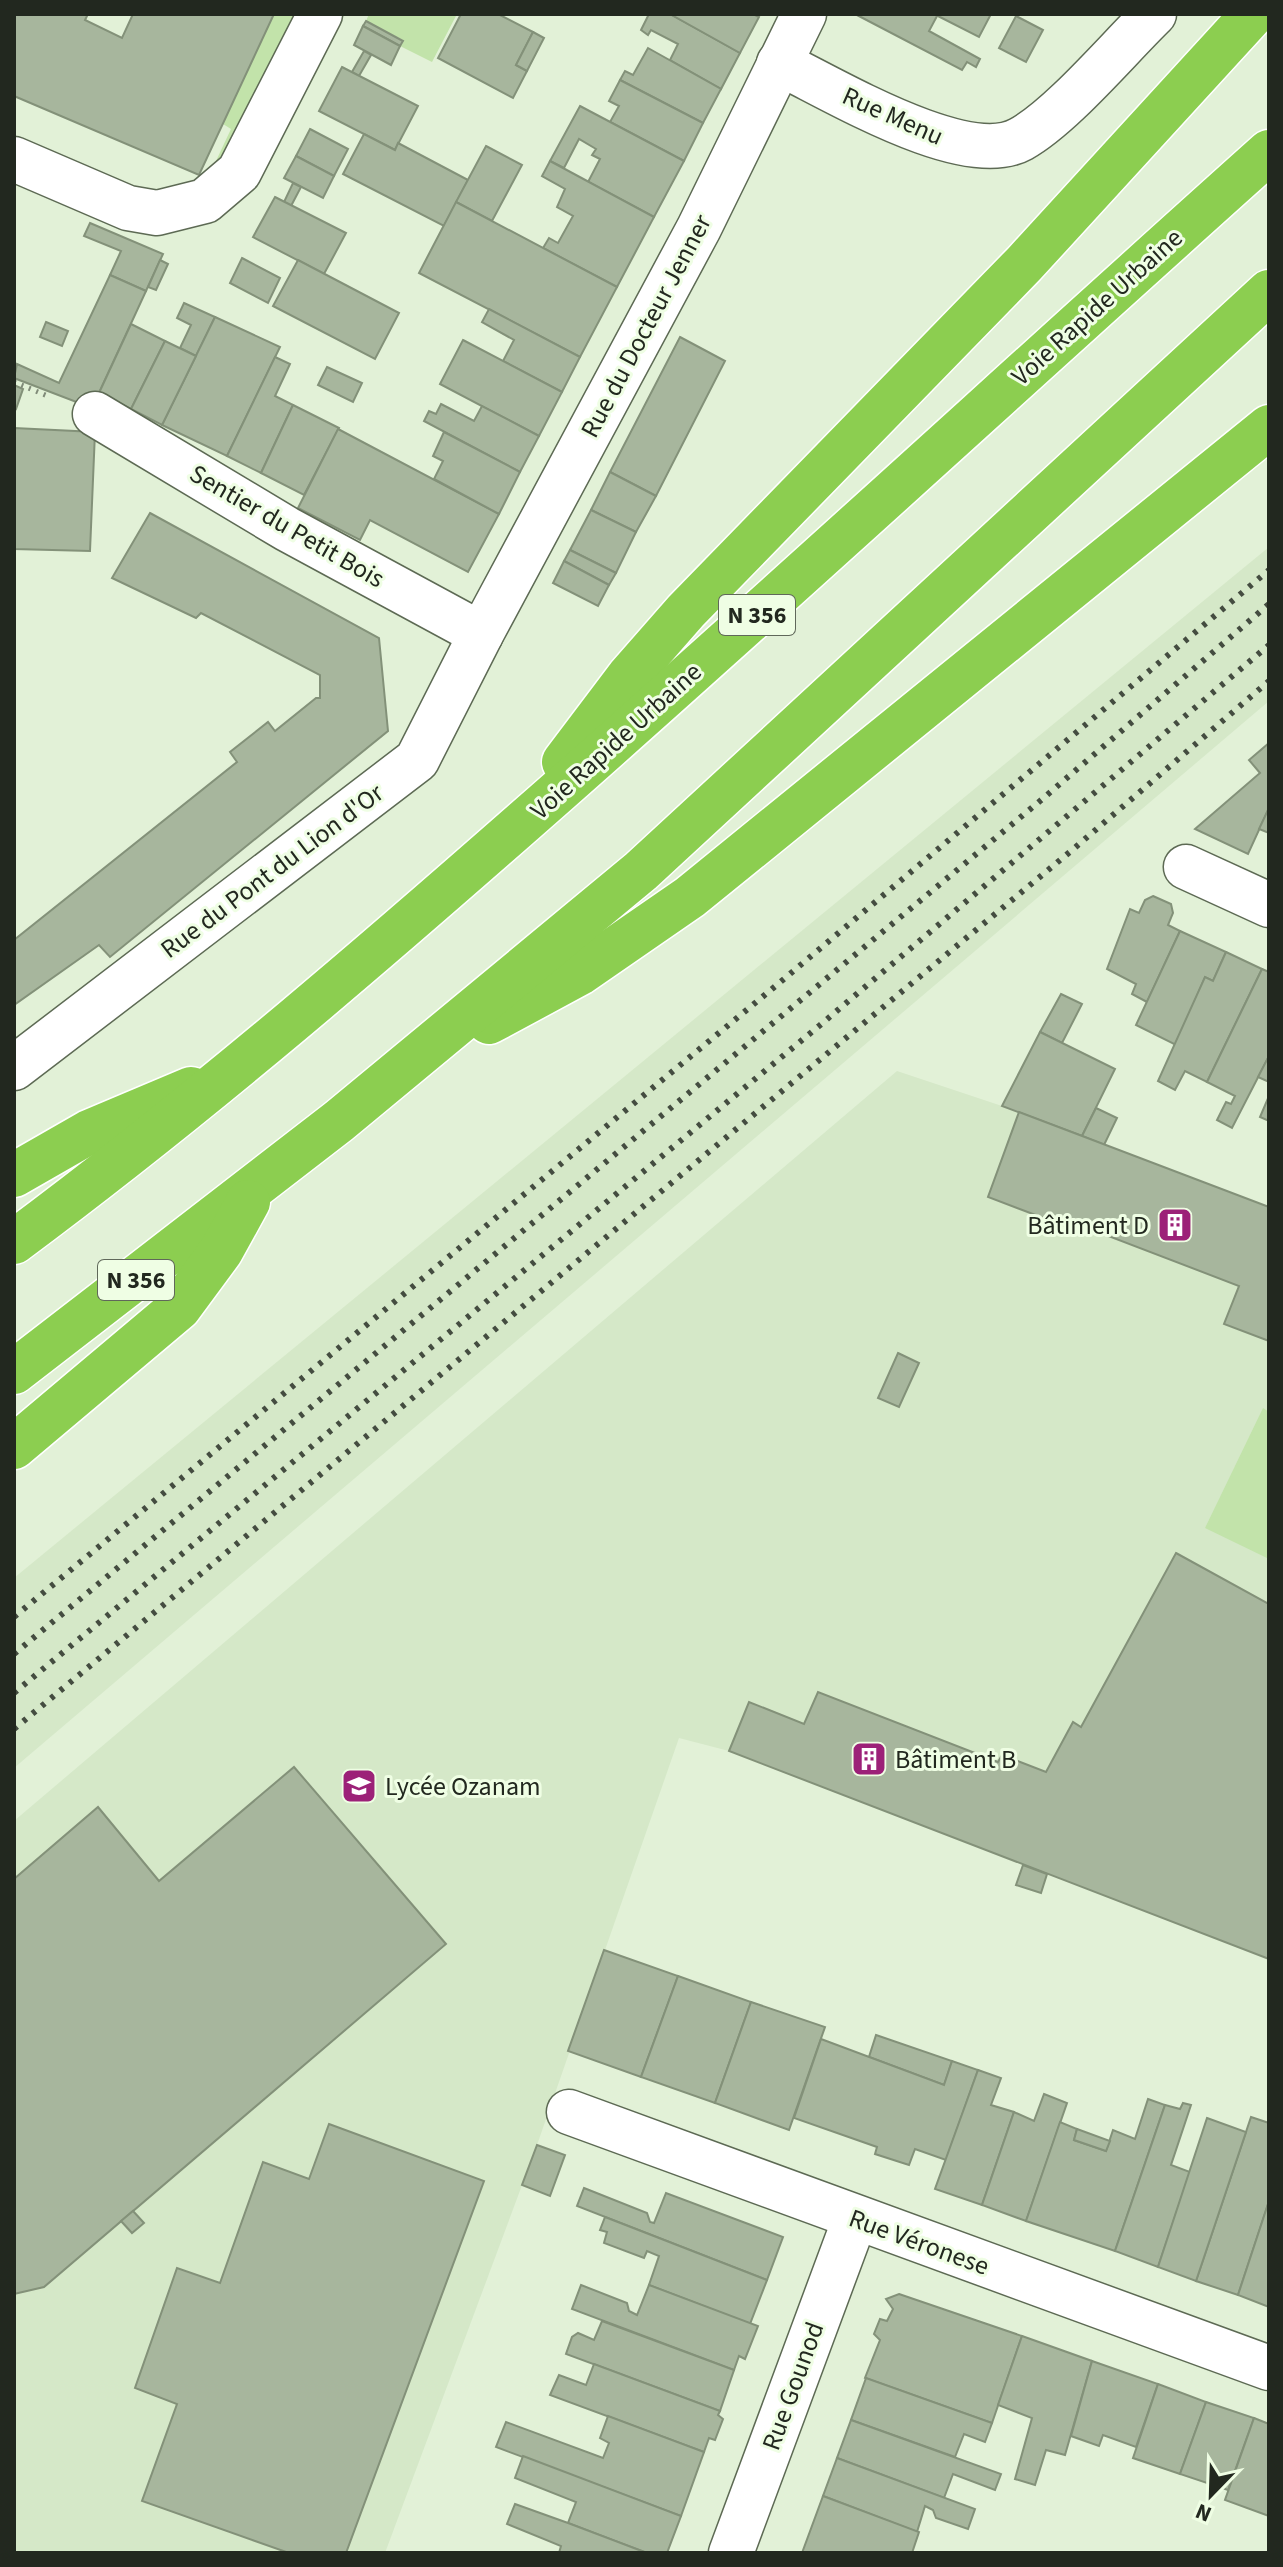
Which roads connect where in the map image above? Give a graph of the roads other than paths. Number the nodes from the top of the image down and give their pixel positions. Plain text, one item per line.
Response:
1 (320, 14) edge
2 (804, 14) edge
3 (1154, 14) edge
4 (1253, 14) edge
5 (779, 63) junction
6 (1269, 152) edge
7 (14, 159) edge
8 (1269, 292) edge
9 (95, 414) dead end
10 (1269, 427) edge
11 (481, 634) junction
12 (508, 836) junction
13 (1186, 867) dead end
14 (1269, 905) edge
15 (422, 1053) junction
16 (14, 1068) edge
17 (237, 1070) junction
18 (14, 1175) edge
19 (257, 1186) junction
20 (14, 1242) edge
21 (14, 1372) edge
22 (14, 1447) edge
23 (569, 2112) dead end
24 (855, 2219) junction
25 (1269, 2368) edge
26 (731, 2553) edge

1 - 7 street
2 - 5 street, Rue du Docteur Jenner
3 - 5 street, Rue Menu
4 - 12 highway
5 - 11 street, Rue du Docteur Jenner
6 - 12 highway, Voie Rapide Urbaine / N 356
8 - 15 highway, N 356
9 - 11 street, Sentier du Petit Bois
10 - 15 highway
11 - 16 street, Rue du Pont du Lion d'Or
12 - 17 highway, Voie Rapide Urbaine / N 356
13 - 14 street
15 - 19 highway, N 356
17 - 18 highway
17 - 20 highway, Voie Rapide Urbaine / N 356
19 - 21 highway, N 356
19 - 22 highway
23 - 24 street, Rue Véronese
24 - 25 street, Rue Véronese
24 - 26 street, Rue Gounod

